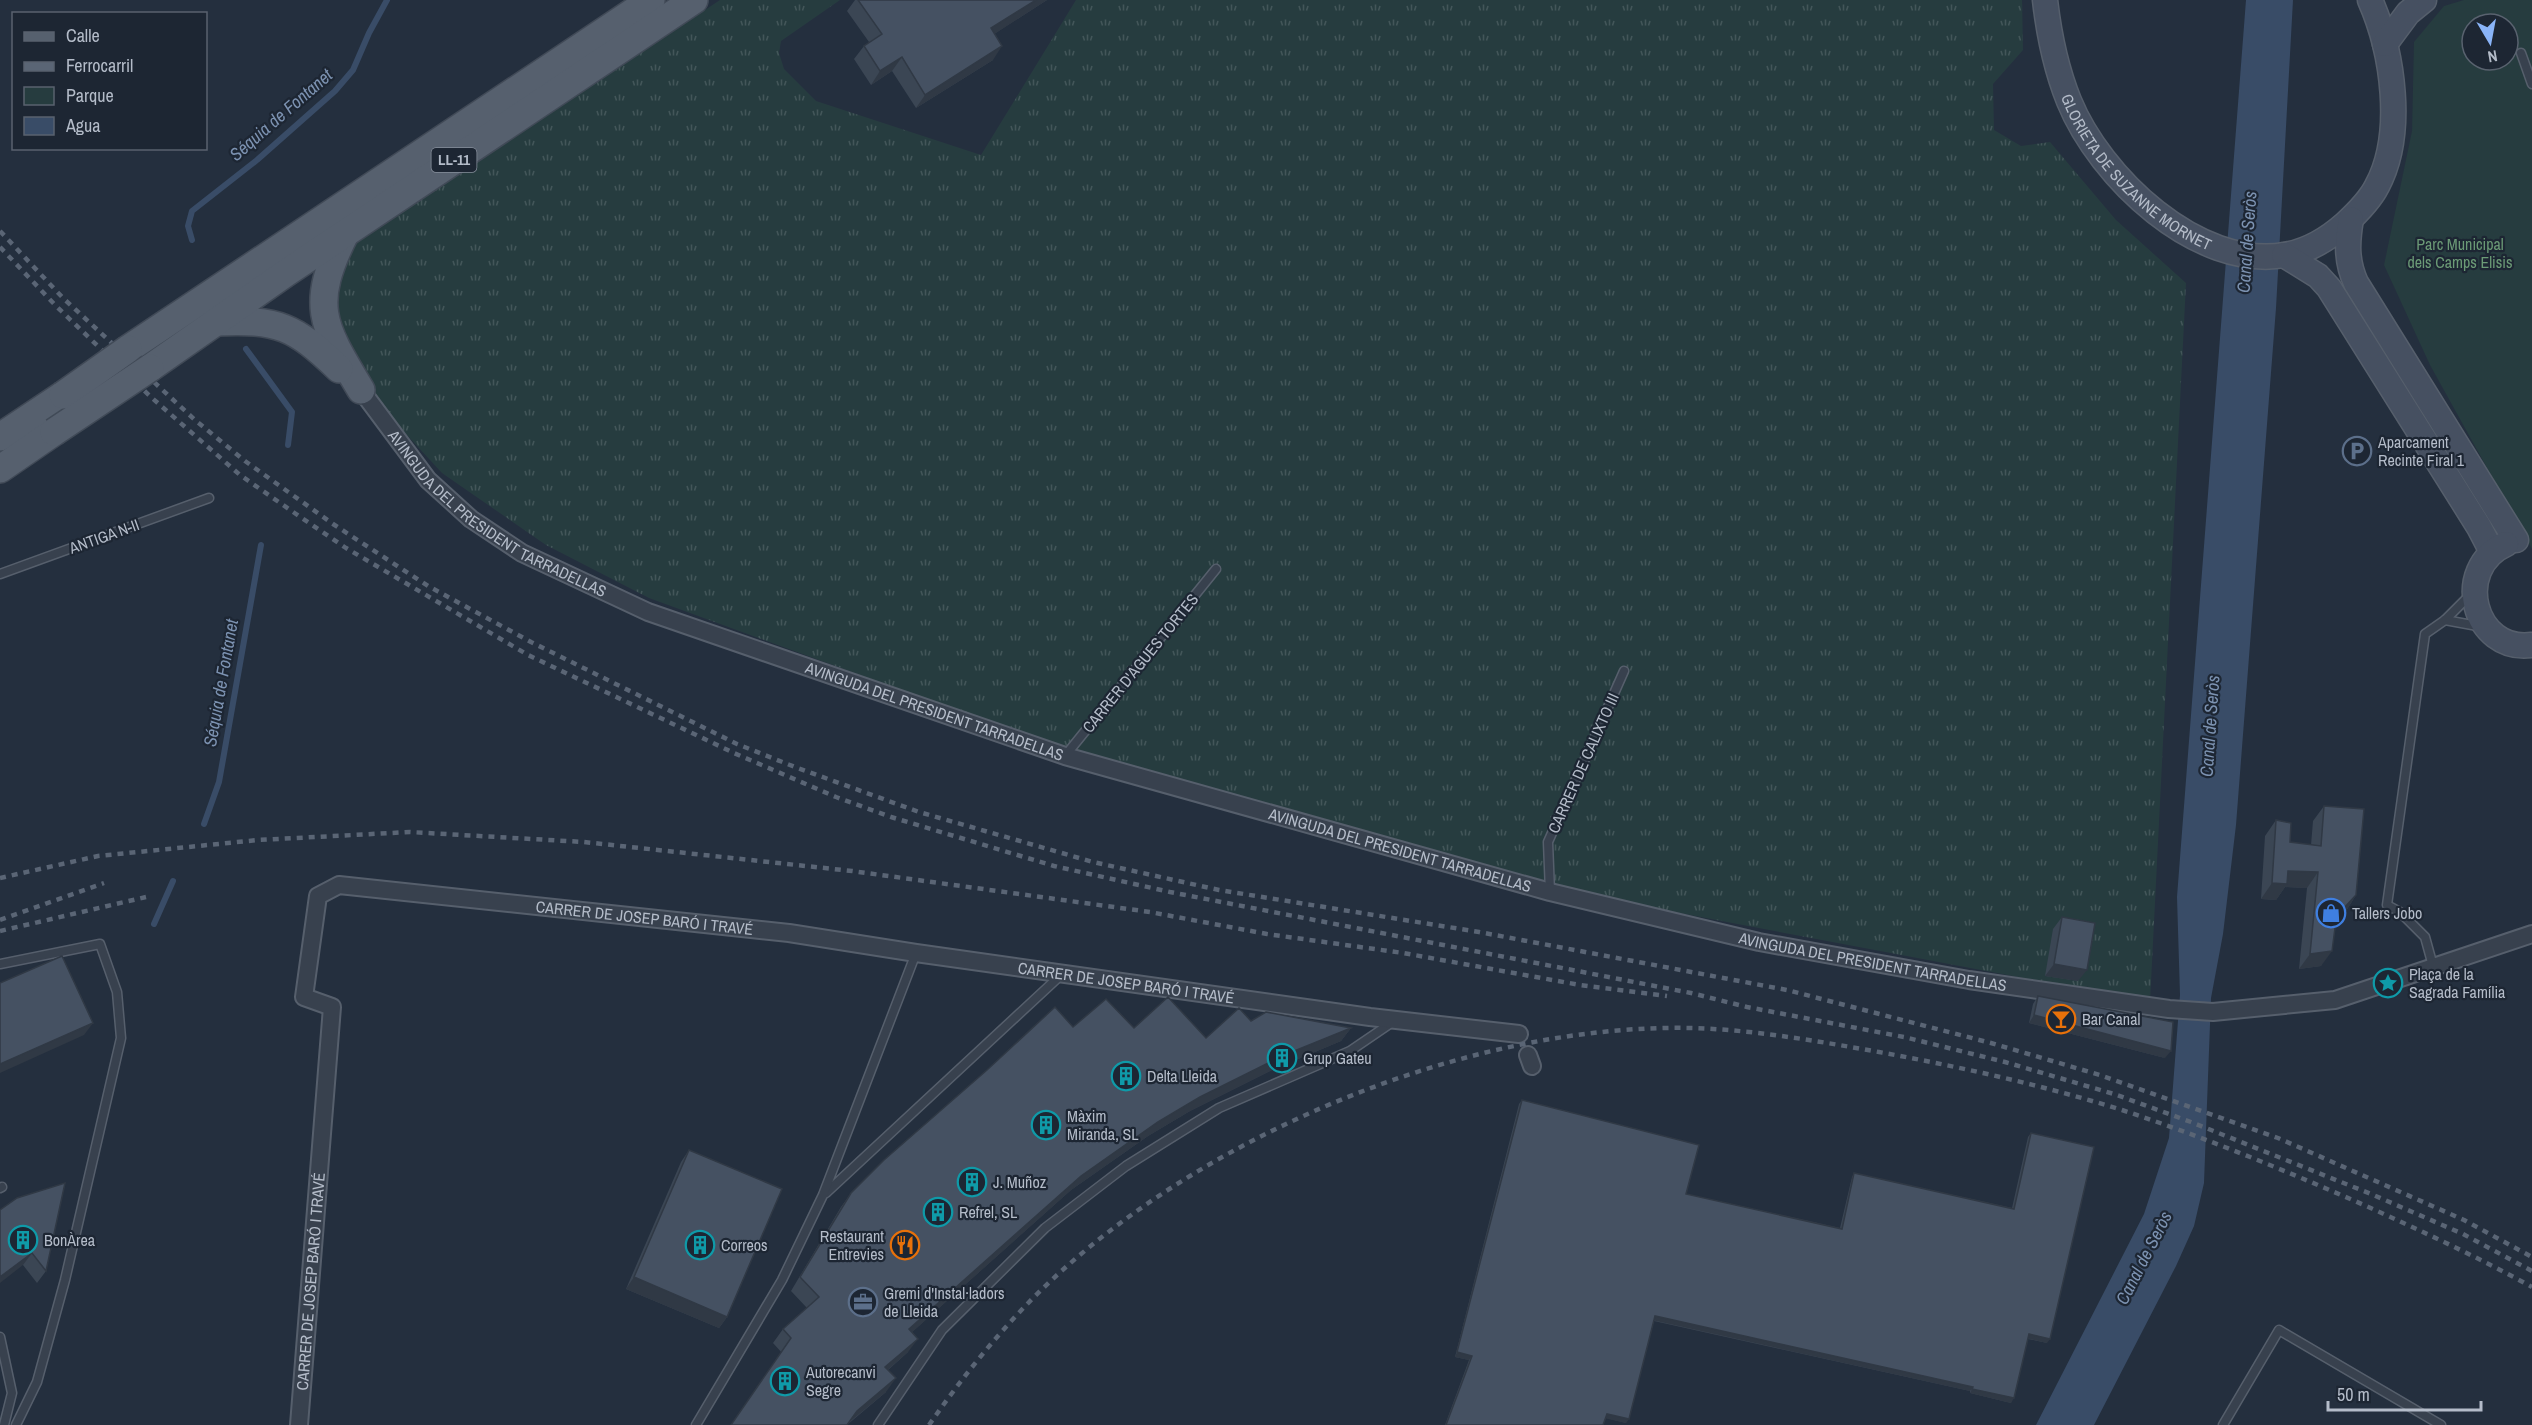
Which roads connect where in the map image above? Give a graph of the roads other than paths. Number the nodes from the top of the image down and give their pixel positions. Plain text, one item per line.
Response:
1 (651, 0) edge
2 (694, 0) edge
3 (2045, 0) edge
4 (2370, 0) edge
5 (2424, 0) edge
6 (2385, 44) junction
7 (2521, 53) dead end
8 (2532, 84) edge
9 (2351, 219) junction
10 (345, 234) junction
11 (2284, 255) junction
12 (215, 322) junction
13 (360, 390) junction
14 (0, 437) edge
15 (0, 469) edge
16 (208, 498) dead end
17 (2524, 540) edge
18 (2492, 552) junction
19 (1215, 569) dead end
20 (0, 574) edge
21 (2474, 591) junction
22 (2445, 620) junction
23 (2488, 629) junction
24 (2532, 645) edge
25 (1624, 671) dead end
26 (1065, 756) junction
27 (1550, 892) junction
28 (2532, 933) edge
29 (916, 953) junction
30 (0, 964) edge
31 (2433, 966) junction
32 (1062, 974) junction
33 (1396, 1020) junction
34 (1519, 1034) dead end
35 (823, 1196) junction
36 (0, 1337) edge
37 (4, 1425) edge
38 (16, 1425) edge
39 (299, 1425) edge
40 (696, 1425) edge
41 (878, 1425) edge
42 (2223, 1425) edge
43 (2441, 1425) edge

1 - 14 main road, LL-11, bridge
2 - 10 main road, LL-11
3 - 11 main road, GLORIETA DE SUZANNE MORNET
4 - 6 main road, GLORIETA DE SUZANNE MORNET
5 - 6 main road
6 - 9 main road, GLORIETA DE SUZANNE MORNET
7 - 8 lane
9 - 11 main road, GLORIETA DE SUZANNE MORNET
9 - 17 main road
10 - 12 main road, LL-11
10 - 13 main road
11 - 18 main road
12 - 13 main road
12 - 15 main road, LL-11, bridge
13 - 26 street, AVINGUDA DEL PRESIDENT TARRADELLAS
16 - 20 lane, ANTIGA N-II
17 - 18 main road
18 - 21 main road
19 - 26 lane, CARRER D'AGUES TORTES
21 - 22 lane
21 - 23 main road
22 - 23 lane
22 - 31 lane
23 - 24 main road
25 - 27 lane, CARRER DE CALIXTO III
26 - 27 street, AVINGUDA DEL PRESIDENT TARRADELLAS
27 - 31 street, AVINGUDA DEL PRESIDENT TARRADELLAS
28 - 31 street, AVINGUDA DEL PRESIDENT TARRADELLAS
29 - 32 street, CARRER DE JOSEP BARÓ I TRAVÉ
29 - 35 lane
29 - 39 street, CARRER DE JOSEP BARÓ I TRAVÉ
30 - 38 lane
32 - 33 street, CARRER DE JOSEP BARÓ I TRAVÉ
32 - 35 lane
33 - 34 street, CARRER DE JOSEP BARÓ I TRAVÉ
33 - 41 lane
35 - 40 lane
36 - 37 lane
42 - 43 lane

